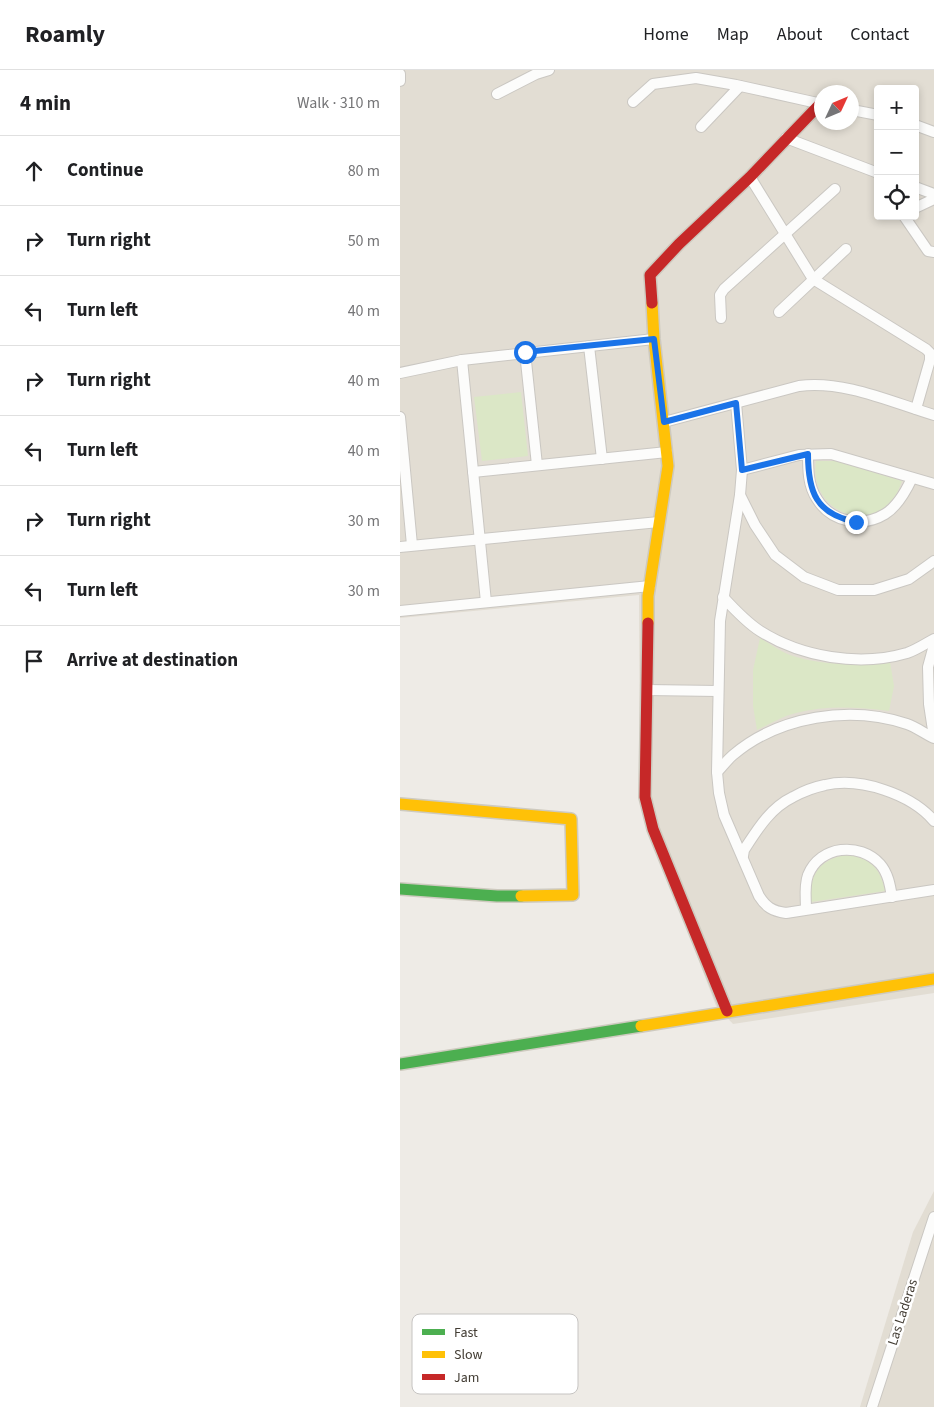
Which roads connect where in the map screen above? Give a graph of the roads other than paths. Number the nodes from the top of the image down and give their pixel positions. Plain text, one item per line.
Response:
1 (549, 70) edge
2 (400, 74) edge
3 (400, 81) edge
4 (740, 86) junction
5 (497, 94) dead end
6 (633, 102) dead end
7 (814, 102) edge
8 (814, 110) edge
9 (859, 111) edge
10 (874, 114) edge
11 (919, 126) edge
12 (701, 127) dead end
13 (934, 132) edge
14 (786, 138) junction
15 (874, 171) edge
16 (750, 177) junction
17 (919, 188) edge
18 (835, 189) dead end
19 (934, 194) edge
20 (934, 200) edge
21 (919, 206) edge
22 (907, 220) edge
23 (785, 234) junction
24 (846, 249) dead end
25 (934, 252) edge
26 (813, 279) junction
27 (779, 312) dead end
28 (721, 318) dead end
29 (654, 339) junction
30 (589, 346) junction
31 (525, 352) junction
32 (462, 360) junction
33 (400, 373) edge
34 (736, 403) junction
35 (916, 409) junction
36 (934, 414) edge
37 (400, 417) edge
38 (664, 422) junction
39 (667, 452) junction
40 (808, 454) junction
41 (602, 459) junction
42 (537, 465) junction
43 (742, 470) junction
44 (473, 472) junction
45 (912, 478) junction
46 (934, 484) edge
47 (740, 496) junction
48 (660, 522) junction
49 (480, 539) junction
50 (412, 545) junction
51 (400, 546) edge
52 (934, 560) edge
53 (650, 586) junction
54 (723, 597) junction
55 (486, 602) junction
56 (400, 611) edge
57 (934, 640) edge
58 (934, 645) edge
59 (647, 690) junction
60 (718, 691) junction
61 (932, 705) edge
62 (934, 738) edge
63 (717, 772) junction
64 (400, 804) edge
65 (934, 821) edge
66 (743, 856) junction
67 (400, 889) edge
68 (934, 890) edge
69 (892, 896) junction
70 (806, 910) junction
71 (934, 979) edge
72 (727, 1011) junction
73 (400, 1064) edge
74 (934, 1217) edge
75 (929, 1243) edge
76 (872, 1407) edge

1 - 5 street
2 - 3 street
4 - 6 street
4 - 7 street
4 - 12 street
8 - 14 street
9 - 10 street
11 - 13 street
14 - 15 street
14 - 16 street
16 - 23 street
16 - 29 street
17 - 19 street
18 - 23 street
20 - 21 street
22 - 25 street
23 - 26 street
23 - 28 street
24 - 26 street
26 - 27 street
26 - 35 street
29 - 30 street
29 - 38 street
30 - 31 street
30 - 41 street
31 - 32 street
31 - 42 street
32 - 33 street
32 - 44 street
34 - 35 street
34 - 38 street
34 - 43 street
35 - 36 street
37 - 50 street
38 - 39 street
39 - 41 street
39 - 48 street
40 - 43 street
40 - 45 street
40 - 45 street
41 - 42 street
42 - 44 street
43 - 47 street
44 - 49 street
45 - 46 street
47 - 52 street
47 - 54 street
48 - 49 street
48 - 53 street
49 - 50 street
49 - 55 street
50 - 51 street
53 - 55 street
53 - 59 street
54 - 57 street
54 - 60 street
55 - 56 street
58 - 61 street
59 - 60 street
59 - 72 street
60 - 63 street
61 - 62 street
62 - 63 street
63 - 66 street
64 - 67 street
65 - 66 street
66 - 70 street
68 - 69 street
69 - 70 street
69 - 70 street
71 - 72 street
72 - 73 street
74 - 75 street, Las Laderas
75 - 76 street, Las Laderas

